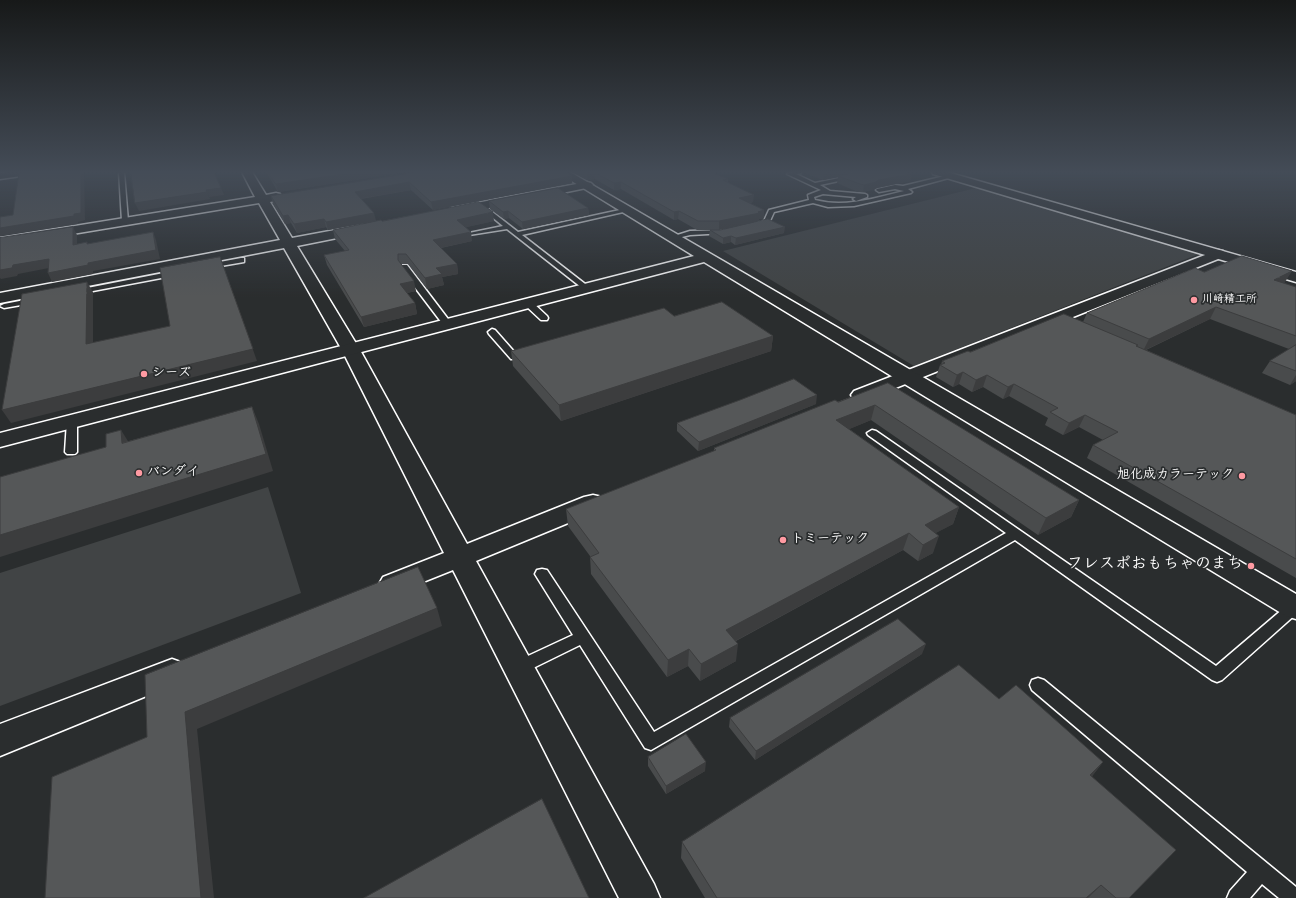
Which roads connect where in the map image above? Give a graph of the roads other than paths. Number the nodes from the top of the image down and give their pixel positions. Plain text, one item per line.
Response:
1 (124, 214) edge
2 (169, 214) edge
3 (272, 214) edge
4 (492, 214) edge
5 (611, 214) edge
6 (636, 214) edge
7 (770, 214) edge
8 (1082, 214) edge
9 (125, 221) junction
10 (374, 226) edge
11 (508, 226) junction
12 (753, 226) edge
13 (733, 230) edge
14 (472, 234) dead end
15 (517, 234) junction
16 (674, 237) junction
17 (0, 242) edge
18 (289, 243) junction
19 (1218, 254) junction
20 (708, 257) junction
21 (241, 260) dead end
22 (404, 267) edge
23 (1296, 277) edge
24 (586, 289) junction
25 (2, 302) edge
26 (529, 304) junction
27 (544, 318) dead end
28 (448, 324) junction
29 (492, 332) dead end
30 (351, 350) junction
31 (514, 357) edge
32 (907, 376) junction
33 (841, 403) edge
34 (72, 421) junction
35 (872, 433) dead end
36 (0, 440) edge
37 (71, 452) dead end
38 (614, 495) edge
39 (1015, 534) junction
40 (461, 557) junction
41 (542, 574) dead end
42 (372, 593) edge
43 (1295, 608) edge
44 (583, 637) junction
45 (193, 663) edge
46 (520, 667) junction
47 (1038, 685) dead end
48 (0, 740) edge
49 (1261, 871) junction
50 (640, 898) edge
51 (1237, 898) edge
52 (1294, 898) edge

1 - 9 lane
2 - 9 street
3 - 18 street
4 - 11 lane
5 - 15 lane
6 - 16 street
7 - 12 lane
8 - 19 street
9 - 17 street
10 - 18 street
11 - 14 lane
11 - 15 lane
13 - 16 lane
15 - 24 lane
16 - 20 street
18 - 25 street
18 - 30 street
19 - 23 street
19 - 32 street
20 - 24 street
20 - 32 street
21 - 25 lane
22 - 28 lane
24 - 26 street
26 - 27 lane
26 - 28 street
28 - 30 street
29 - 31 lane
30 - 34 street
30 - 40 street
32 - 33 street
32 - 43 street
34 - 36 street
34 - 37 lane
35 - 39 lane
38 - 40 street
39 - 43 lane
39 - 44 lane
40 - 42 street
40 - 46 street
41 - 44 lane
44 - 46 lane
45 - 48 street
46 - 50 street
47 - 49 lane
49 - 51 lane
49 - 52 lane

